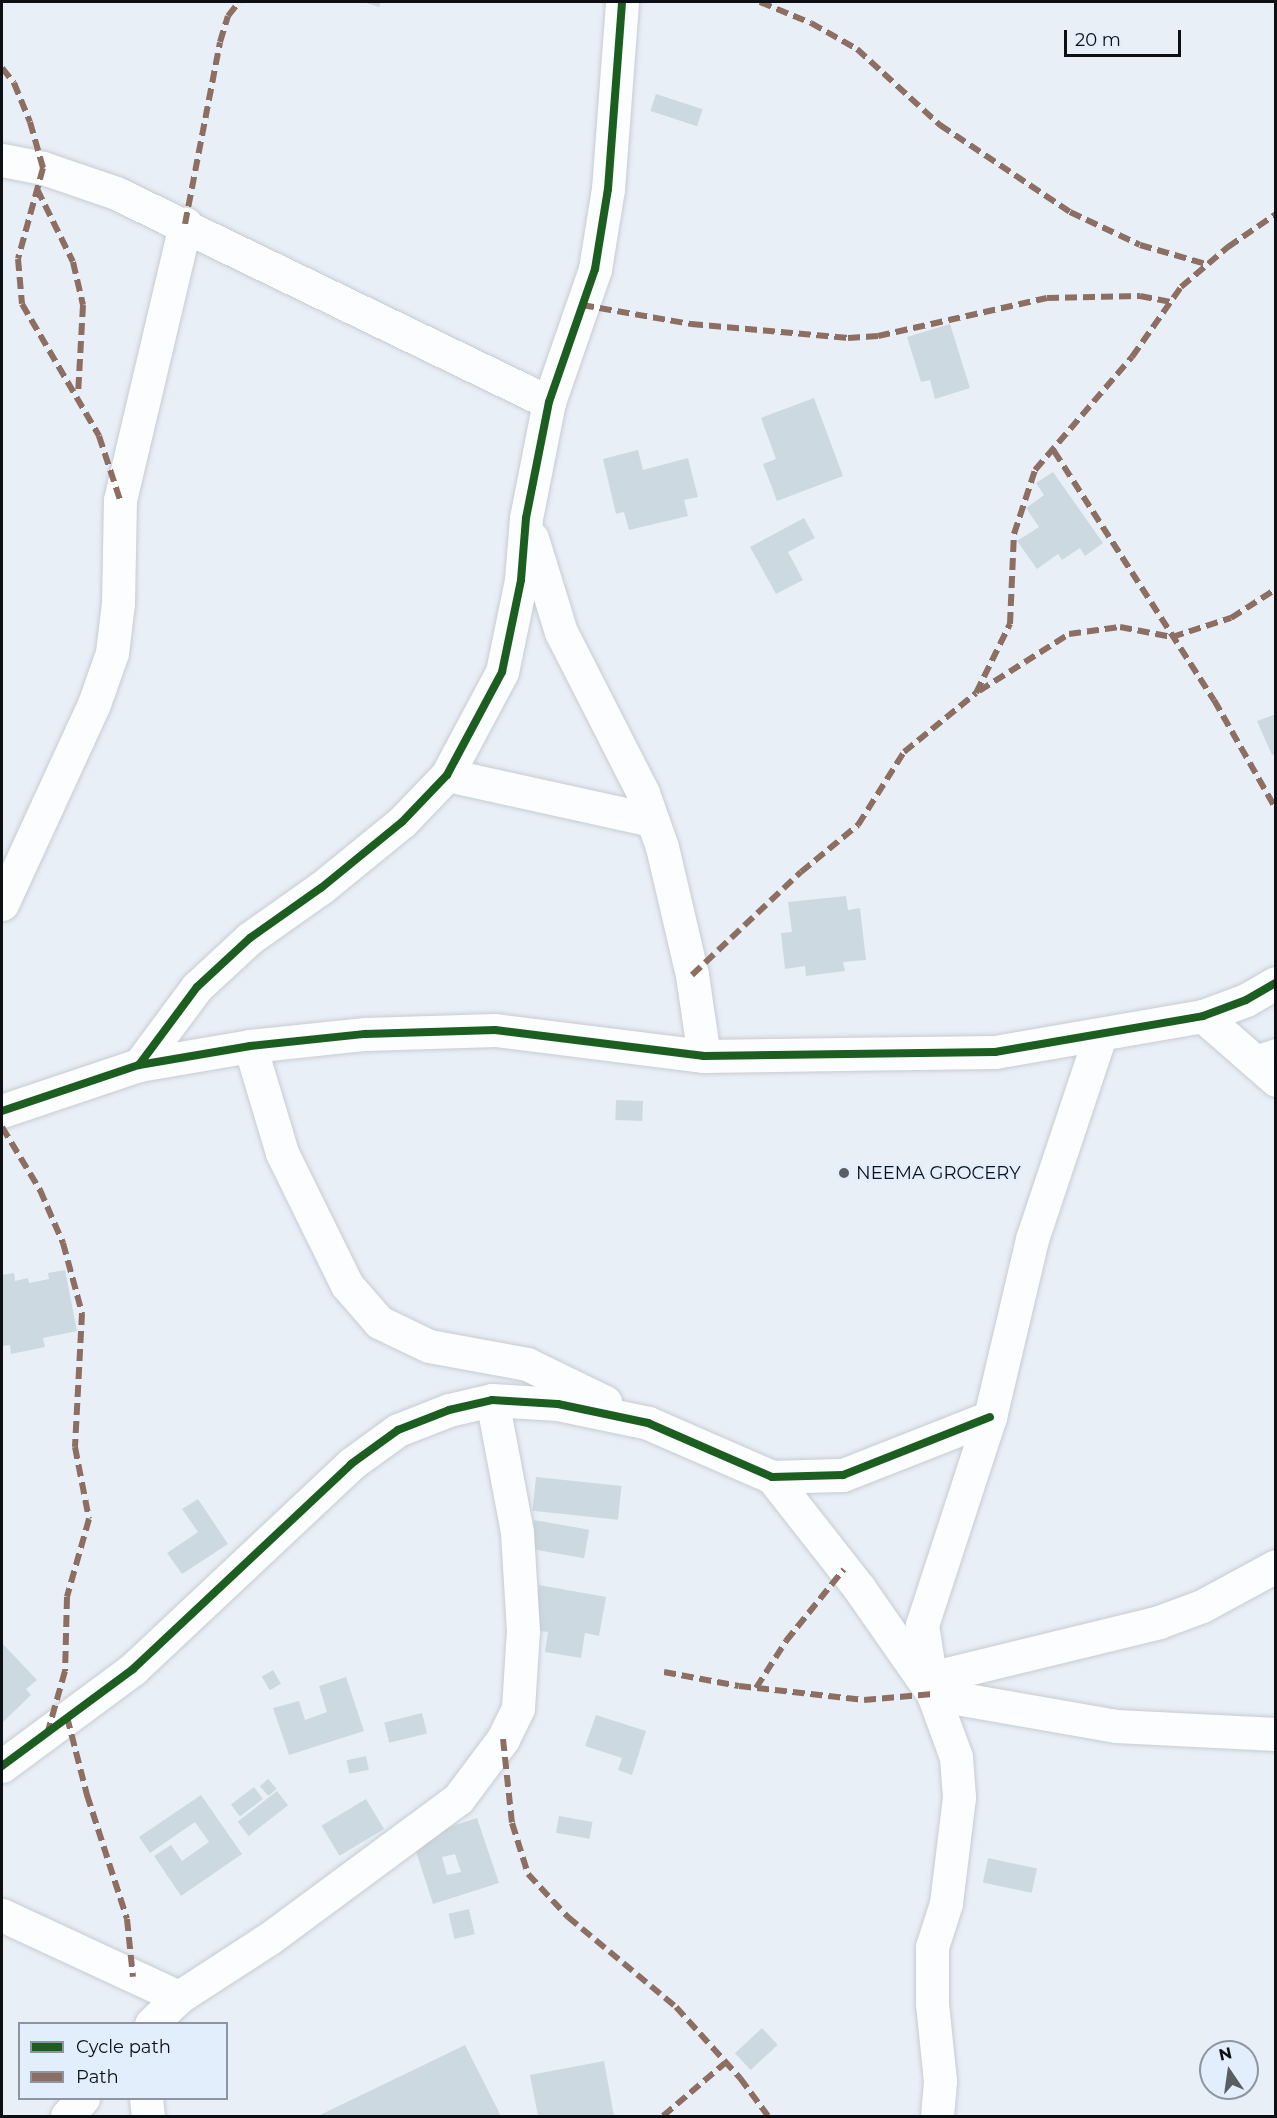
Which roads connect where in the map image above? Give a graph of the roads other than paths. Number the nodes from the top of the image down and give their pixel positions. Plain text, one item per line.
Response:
1 (622, 2) edge
2 (2, 160) edge
3 (185, 224) junction
4 (549, 402) junction
5 (526, 518) junction
6 (447, 775) junction
7 (652, 820) junction
8 (2, 904) edge
9 (1275, 984) edge
10 (1203, 1016) junction
11 (1100, 1036) junction
12 (250, 1046) junction
13 (1262, 1052) edge
14 (704, 1056) junction
15 (139, 1065) junction
16 (1275, 1080) edge
17 (2, 1111) edge
18 (492, 1400) junction
19 (990, 1417) junction
20 (648, 1424) junction
21 (772, 1478) junction
22 (1275, 1566) edge
23 (931, 1686) junction
24 (1275, 1734) edge
25 (2, 1766) edge
26 (2, 1915) edge
27 (179, 1997) junction
28 (153, 2022) edge
29 (81, 2100) edge
30 (146, 2100) edge
31 (67, 2116) edge
32 (148, 2116) edge
33 (937, 2116) edge

1 - 4 street
2 - 3 street
3 - 4 street
3 - 8 street
4 - 5 street
5 - 6 street
5 - 7 street
6 - 7 street
6 - 15 street
7 - 14 street
9 - 10 street
10 - 11 street
10 - 13 street
11 - 14 street
11 - 19 street
12 - 14 street
12 - 15 street
12 - 20 street
13 - 16 street
15 - 17 street
18 - 20 street
18 - 25 street
18 - 27 street
19 - 21 street
19 - 23 street
20 - 21 street
21 - 23 street
22 - 23 street
23 - 24 street
23 - 33 street
26 - 27 street
27 - 28 street
29 - 31 street
30 - 32 street

